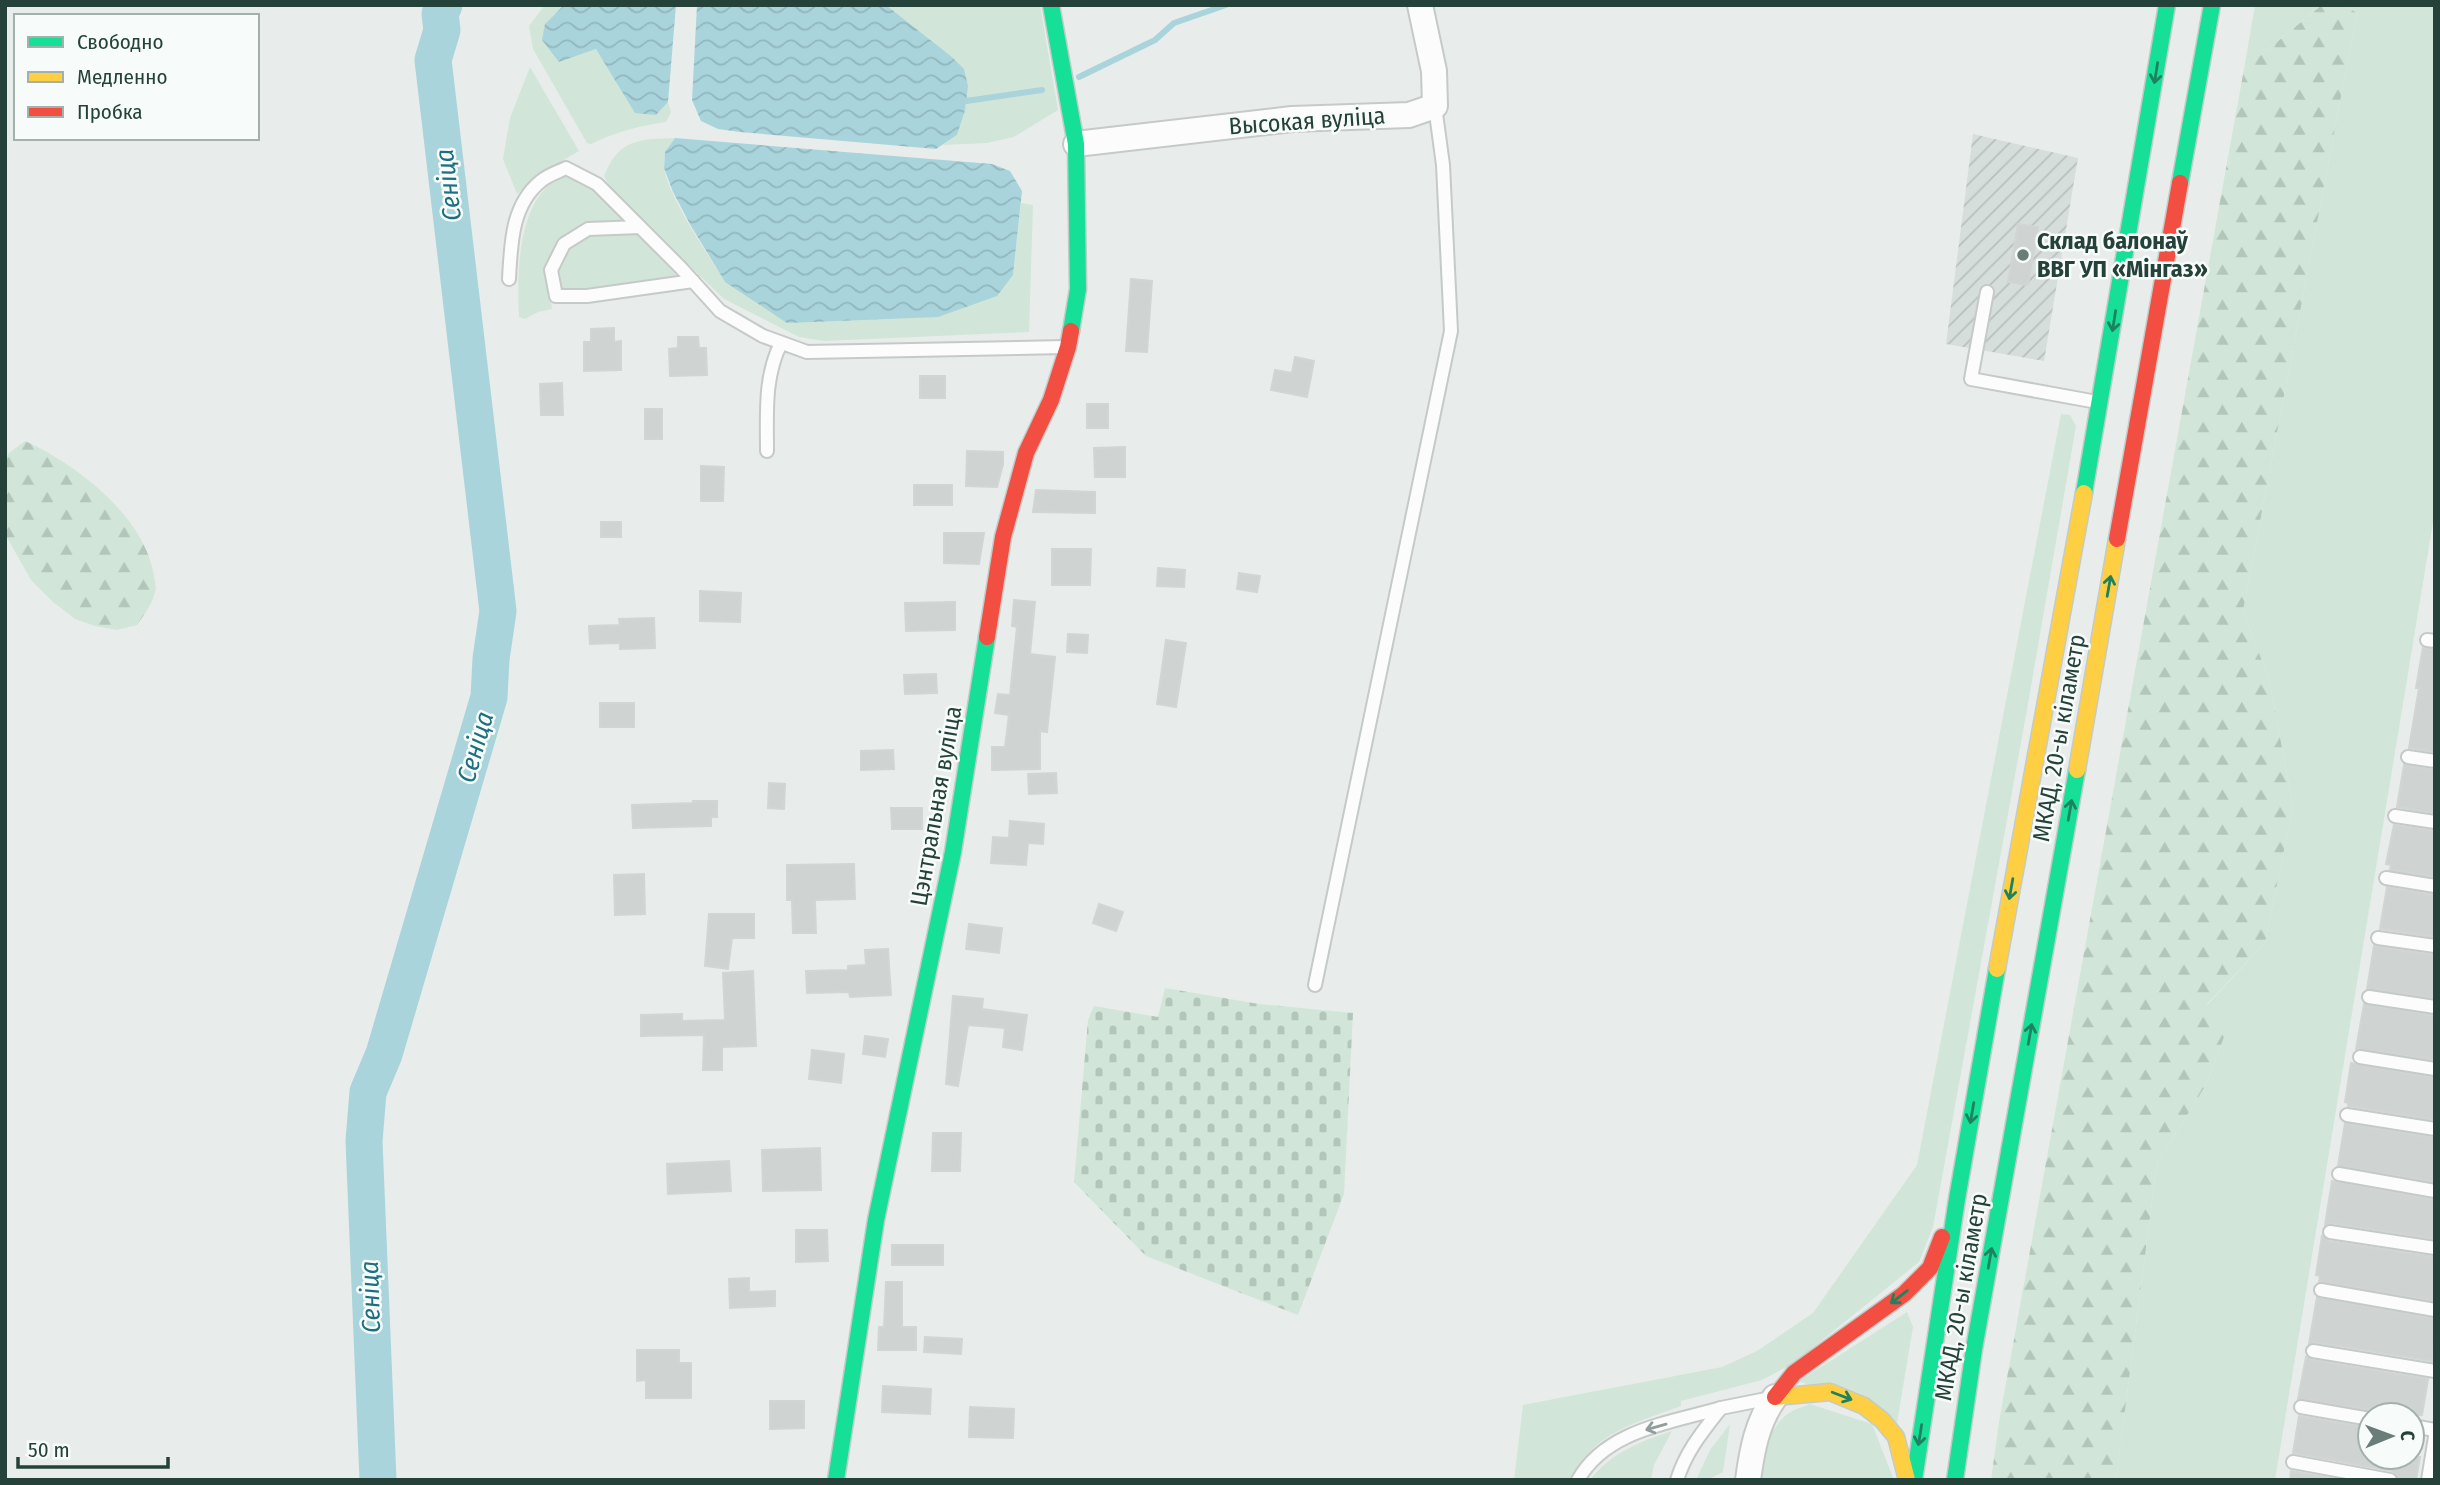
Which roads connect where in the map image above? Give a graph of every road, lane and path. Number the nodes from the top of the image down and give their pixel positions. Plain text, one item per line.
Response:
1 (1051, 5) edge
2 (1420, 5) edge
3 (2167, 5) edge
4 (2212, 5) edge
5 (1435, 106) junction
6 (1076, 144) junction
7 (640, 227) junction
8 (509, 279) dead end
9 (693, 281) junction
10 (1987, 292) dead end
11 (781, 343) junction
12 (1068, 347) junction
13 (2101, 403) junction
14 (766, 451) dead end
15 (2408, 757) dead end
16 (2435, 761) edge
17 (2395, 816) dead end
18 (2435, 822) edge
19 (2386, 878) dead end
20 (2435, 886) edge
21 (2378, 938) dead end
22 (2435, 946) edge
23 (1315, 985) dead end
24 (2369, 997) dead end
25 (2435, 1007) edge
26 (2360, 1057) dead end
27 (2435, 1069) edge
28 (2347, 1115) dead end
29 (2435, 1129) edge
30 (2339, 1174) dead end
31 (2435, 1191) edge
32 (1957, 1199) junction
33 (2330, 1232) dead end
34 (2435, 1248) edge
35 (2321, 1290) dead end
36 (2435, 1310) edge
37 (2313, 1350) dead end
38 (2435, 1371) edge
39 (1775, 1397) junction
40 (2301, 1407) dead end
41 (1721, 1408) junction
42 (2356, 1417) edge
43 (2435, 1437) edge
44 (2433, 1459) edge
45 (2293, 1462) dead end
46 (836, 1480) edge
47 (1578, 1480) edge
48 (1677, 1480) edge
49 (1748, 1480) edge
50 (1907, 1480) edge
51 (1914, 1480) edge
52 (1955, 1480) edge
53 (2390, 1480) edge
54 (2428, 1480) edge

1 - 6 main road, Цэнтральная вуліца
2 - 5 street
3 -> 13 main road, МКАД, 20-ы кіламетр
52 -> 4 main road, МКАД, 20-ы кіламетр
5 - 6 street, Высокая вуліца
5 - 23 lane
6 - 12 main road, Цэнтральная вуліца
7 - 8 lane
7 - 9 lane
7 - 9 lane
9 - 11 lane
10 - 13 lane
11 - 12 lane
11 - 14 lane
12 - 46 main road, Цэнтральная вуліца
13 -> 32 main road, МКАД, 20-ы кіламетр
15 - 16 lane
17 - 18 lane
19 - 20 lane
21 - 22 lane
24 - 25 lane
26 - 27 lane
28 - 29 lane
30 - 31 lane
32 -> 39 main road
32 -> 51 main road, МКАД, 20-ы кіламетр
33 - 34 lane
35 - 36 lane
37 - 38 lane
39 - 41 lane
39 - 49 street
39 -> 50 main road
40 - 42 lane
41 -> 47 lane
41 - 48 lane
43 - 44 lane
44 - 54 lane
45 - 53 lane

